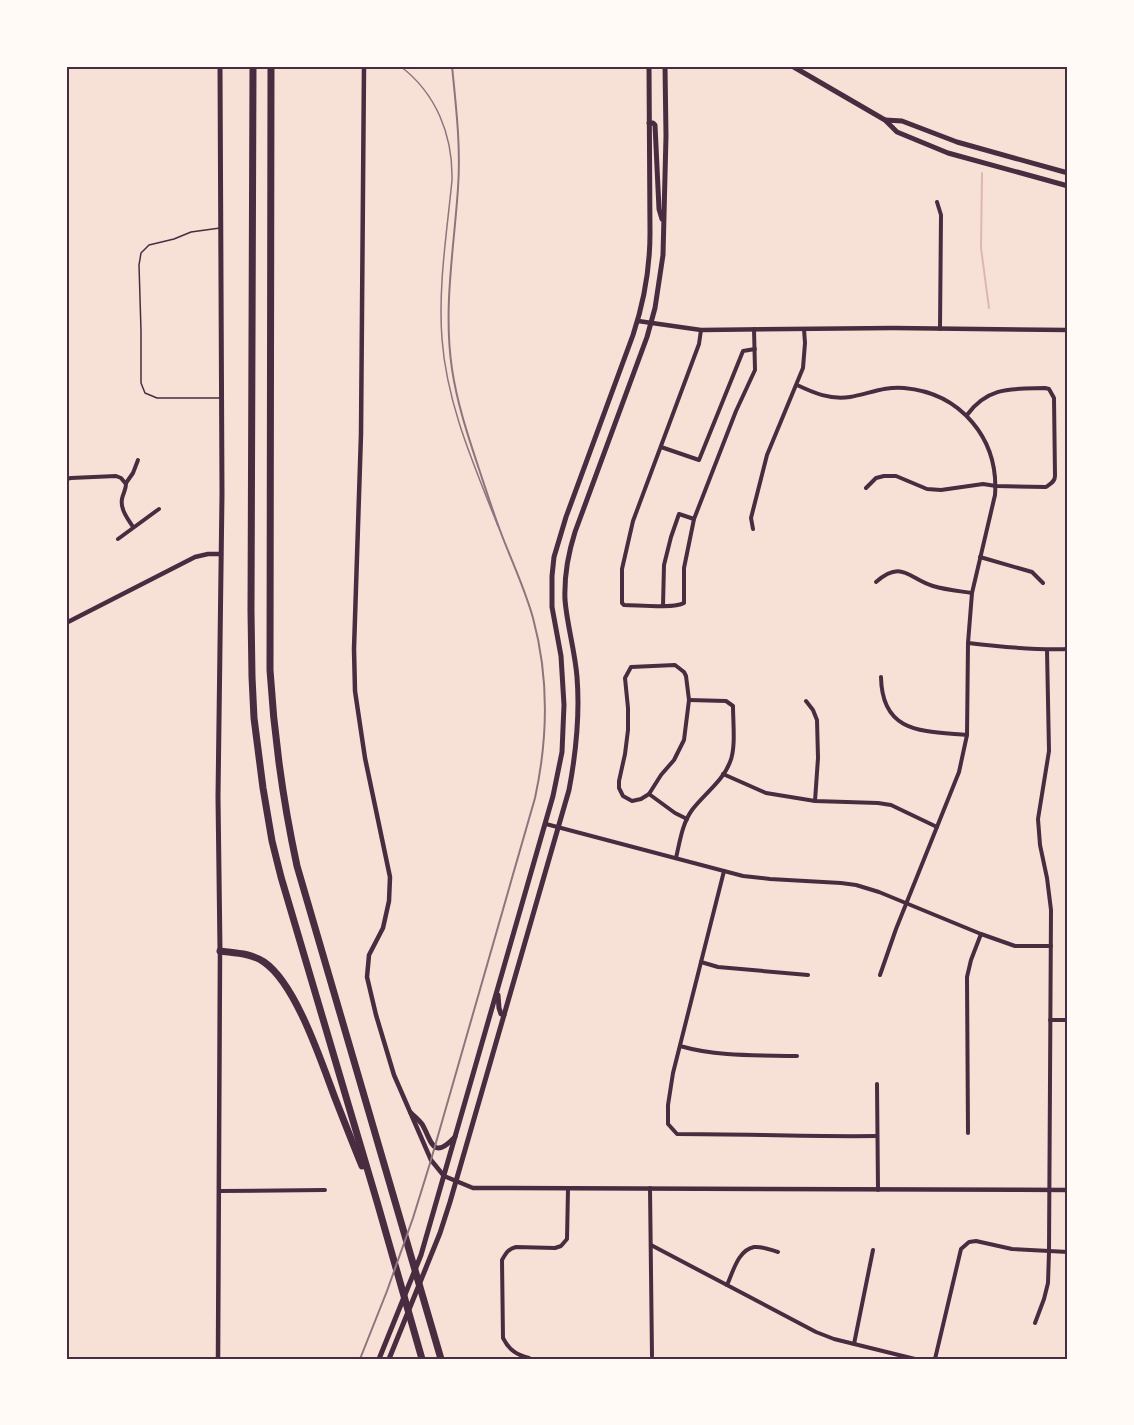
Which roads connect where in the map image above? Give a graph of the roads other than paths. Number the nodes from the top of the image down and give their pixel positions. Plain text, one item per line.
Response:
1 (220, 66) edge
2 (253, 66) edge
3 (272, 66) edge
4 (364, 66) edge
5 (649, 66) edge
6 (665, 66) edge
7 (792, 66) edge
8 (885, 120) junction
9 (649, 123) junction
10 (1068, 172) edge
11 (1068, 186) edge
12 (937, 202) dead end
13 (664, 227) junction
14 (221, 228) junction
15 (638, 321) junction
16 (651, 323) junction
17 (754, 329) junction
18 (804, 329) junction
19 (940, 329) junction
20 (701, 330) junction
21 (1068, 330) edge
22 (754, 349) junction
23 (797, 385) junction
24 (221, 398) junction
25 (966, 415) junction
26 (661, 447) junction
27 (138, 460) dead end
28 (66, 479) edge
29 (126, 484) junction
30 (996, 486) junction
31 (866, 489) dead end
32 (159, 509) dead end
33 (694, 519) junction
34 (133, 528) junction
35 (753, 530) dead end
36 (117, 539) dead end
37 (221, 554) junction
38 (980, 558) junction
39 (876, 582) dead end
40 (1043, 583) dead end
41 (972, 593) junction
42 (663, 606) junction
43 (66, 622) edge
44 (968, 643) junction
45 (1068, 649) edge
46 (1047, 650) junction
47 (881, 677) dead end
48 (689, 700) junction
49 (806, 701) dead end
50 (967, 735) junction
51 (723, 774) junction
52 (650, 794) junction
53 (815, 801) junction
54 (687, 819) junction
55 (546, 824) junction
56 (937, 827) junction
57 (559, 828) junction
58 (676, 858) junction
59 (724, 871) junction
60 (907, 903) junction
61 (981, 934) junction
62 (1051, 946) junction
63 (220, 951) junction
64 (700, 963) junction
65 (808, 975) dead end
66 (880, 975) dead end
67 (498, 987) junction
68 (504, 1016) junction
69 (1050, 1020) junction
70 (1068, 1020) edge
71 (680, 1047) junction
72 (797, 1056) dead end
73 (877, 1083) dead end
74 (411, 1113) junction
75 (968, 1132) dead end
76 (456, 1136) junction
77 (877, 1136) junction
78 (444, 1176) junction
79 (456, 1181) junction
80 (651, 1188) junction
81 (568, 1189) junction
82 (325, 1190) dead end
83 (878, 1190) junction
84 (1049, 1190) junction
85 (1068, 1190) edge
86 (219, 1191) junction
87 (378, 1205) junction
88 (651, 1245) junction
89 (873, 1250) dead end
90 (778, 1252) dead end
91 (1049, 1252) junction
92 (1068, 1252) edge
93 (727, 1285) junction
94 (1035, 1323) dead end
95 (854, 1344) junction
96 (652, 1356) dead end
97 (530, 1358) edge
98 (218, 1359) edge
99 (379, 1359) edge
100 (389, 1359) edge
101 (422, 1359) edge
102 (441, 1359) edge
103 (915, 1359) edge
104 (935, 1359) edge

1 - 14 main road
2 - 87 highway
3 - 102 highway
4 - 74 street
5 - 9 main road
6 - 13 main road
7 - 8 main road
8 - 10 main road
8 - 11 main road
9 - 13 main road
9 - 15 main road
12 - 19 street
13 - 16 main road
14 - 24 main road
14 - 24 lane
15 - 16 street
15 - 55 main road
16 - 20 street
16 - 57 main road
17 - 18 street
17 - 20 street
17 - 22 street
18 - 19 street
18 - 23 street
19 - 21 street
20 - 26 street
22 - 26 street
22 - 33 street
23 - 25 street
23 - 35 street
24 - 37 main road
25 - 30 street
25 - 30 street
26 - 42 street
27 - 29 street
28 - 29 street
29 - 34 street
30 - 31 street
30 - 38 street
32 - 34 street
33 - 42 street
33 - 42 street
34 - 36 street
37 - 43 street
37 - 63 main road
38 - 40 street
38 - 41 street
39 - 41 street
41 - 44 street
44 - 46 street
44 - 50 street
45 - 46 street
46 - 62 street
47 - 50 street
48 - 51 street
48 - 52 street
48 - 52 street
49 - 53 street
50 - 56 street
51 - 53 street
51 - 54 street
52 - 54 street
53 - 56 street
54 - 58 street
55 - 57 street
55 - 67 main road
56 - 60 street
57 - 58 street
57 - 68 main road
58 - 59 street
59 - 60 street
59 - 64 street
60 - 61 street
60 - 66 street
61 - 62 street
61 - 75 street
62 - 69 street
63 - 86 street
63 - 87 highway
64 - 65 street
64 - 71 street
67 - 68 main road
67 - 76 main road
68 - 79 main road
69 - 70 street
69 - 84 street
71 - 72 street
71 - 77 street
73 - 77 street
74 - 76 main road
74 - 78 street
76 - 78 main road
77 - 83 street
78 - 79 street
78 - 99 main road
79 - 81 street
79 - 100 main road
80 - 81 street
80 - 83 street
80 - 88 street
81 - 97 street
82 - 86 street
83 - 84 street
84 - 85 street
84 - 91 street
86 - 98 street
87 - 101 highway
88 - 93 street
88 - 96 street
89 - 95 street
90 - 93 street
91 - 92 street
91 - 94 street
91 - 104 street
93 - 95 street
95 - 103 street

